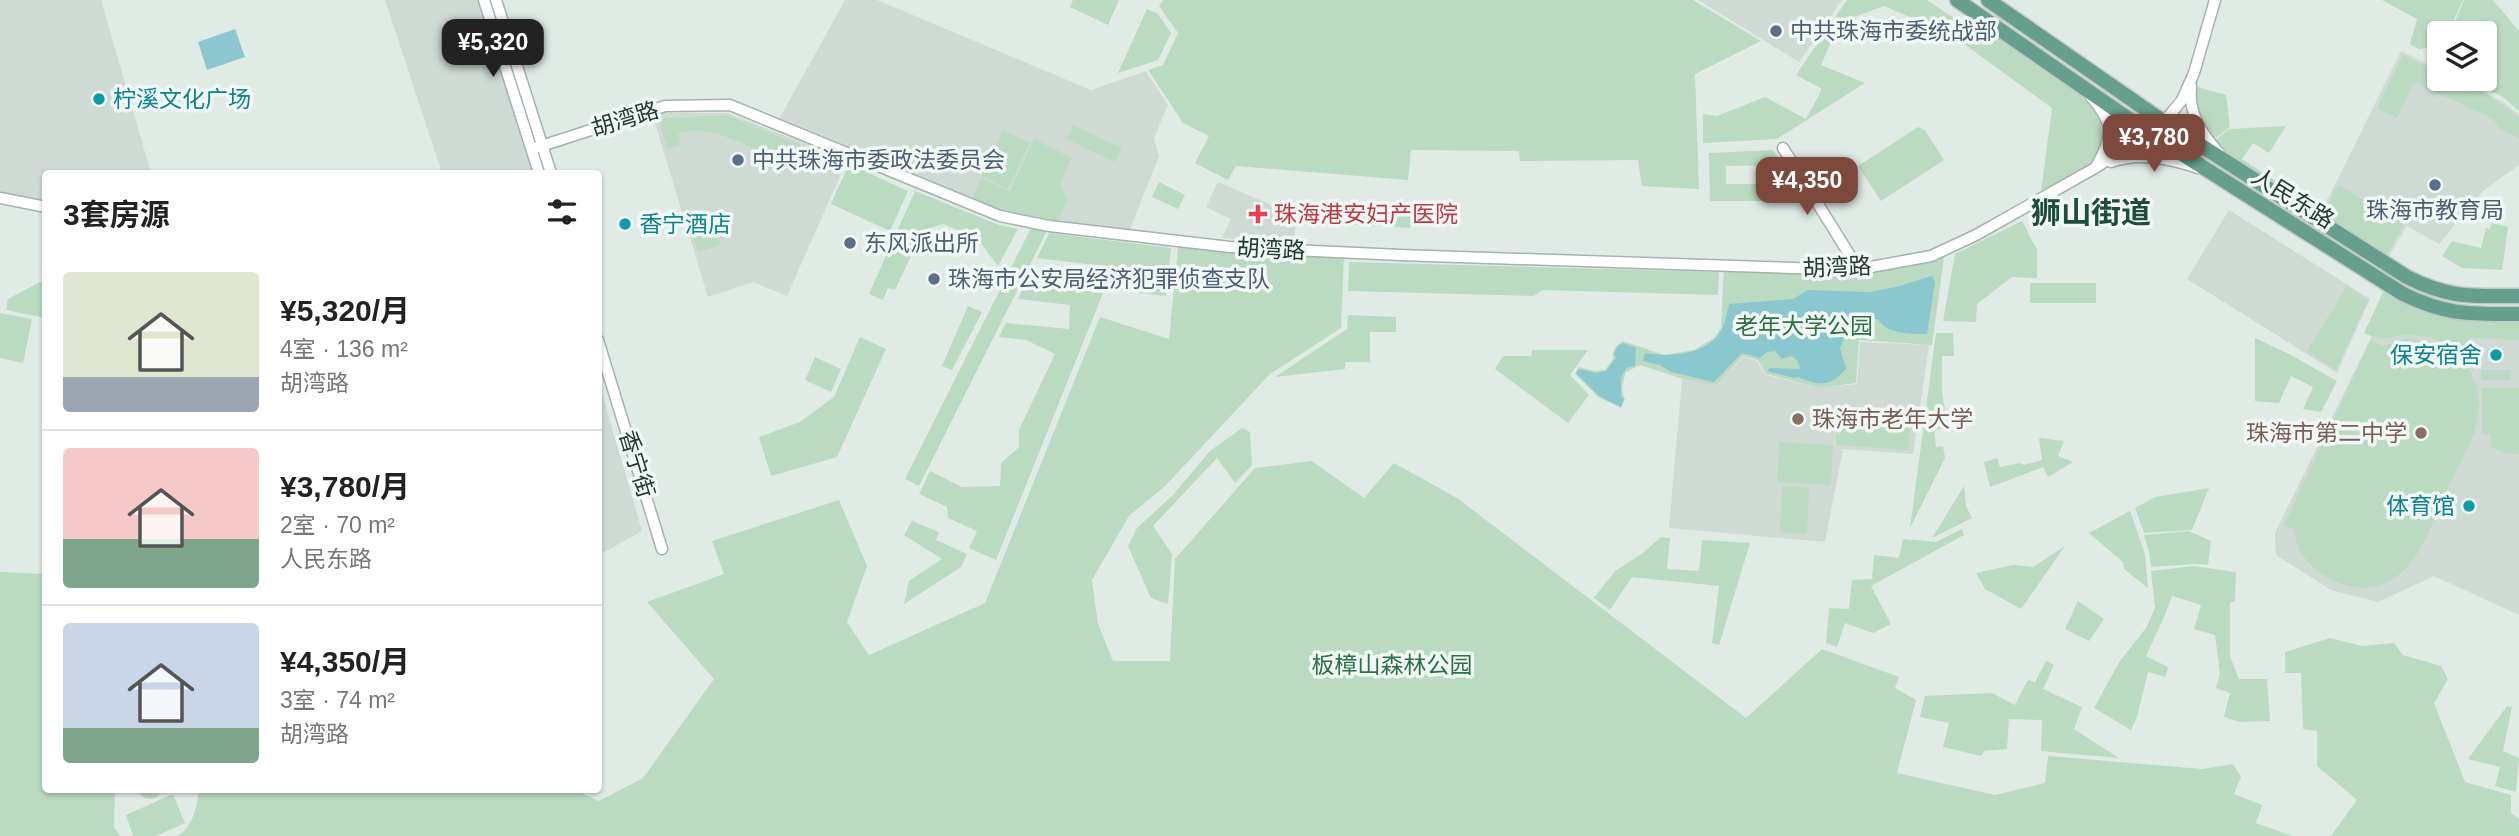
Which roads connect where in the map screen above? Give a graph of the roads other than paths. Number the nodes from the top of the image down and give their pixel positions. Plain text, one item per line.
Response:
1 (484, 0) edge
2 (496, 0) edge
3 (1957, 0) edge
4 (1987, 0) edge
5 (2215, 0) edge
6 (2194, 73) junction
7 (2071, 78) junction
8 (2164, 122) junction
9 (2149, 133) junction
10 (536, 148) junction
11 (1783, 148) dead end
12 (2227, 163) junction
13 (2095, 168) junction
14 (539, 170) edge
15 (549, 170) edge
16 (2211, 172) junction
17 (0, 198) edge
18 (42, 206) edge
19 (1859, 270) junction
20 (2519, 296) edge
21 (2519, 314) edge
22 (602, 353) edge
23 (662, 549) dead end

1 - 10 street
2 - 10 street
3 - 7 main road, 人民东路
4 - 8 main road, 人民东路
5 - 6 street
6 - 8 street, 胡湾路
6 - 12 street
7 - 9 main road, 人民东路
7 - 13 street
8 - 9 street, 胡湾路
8 - 12 main road, 人民东路
9 - 13 street, 胡湾路
9 - 16 main road, 人民东路
10 - 14 street
10 - 15 street
10 - 19 street, 胡湾路
11 - 19 street
12 - 20 main road, 人民东路
13 - 16 street
13 - 19 street, 胡湾路
16 - 21 main road, 人民东路
17 - 18 street
22 - 23 street, 香宁街

